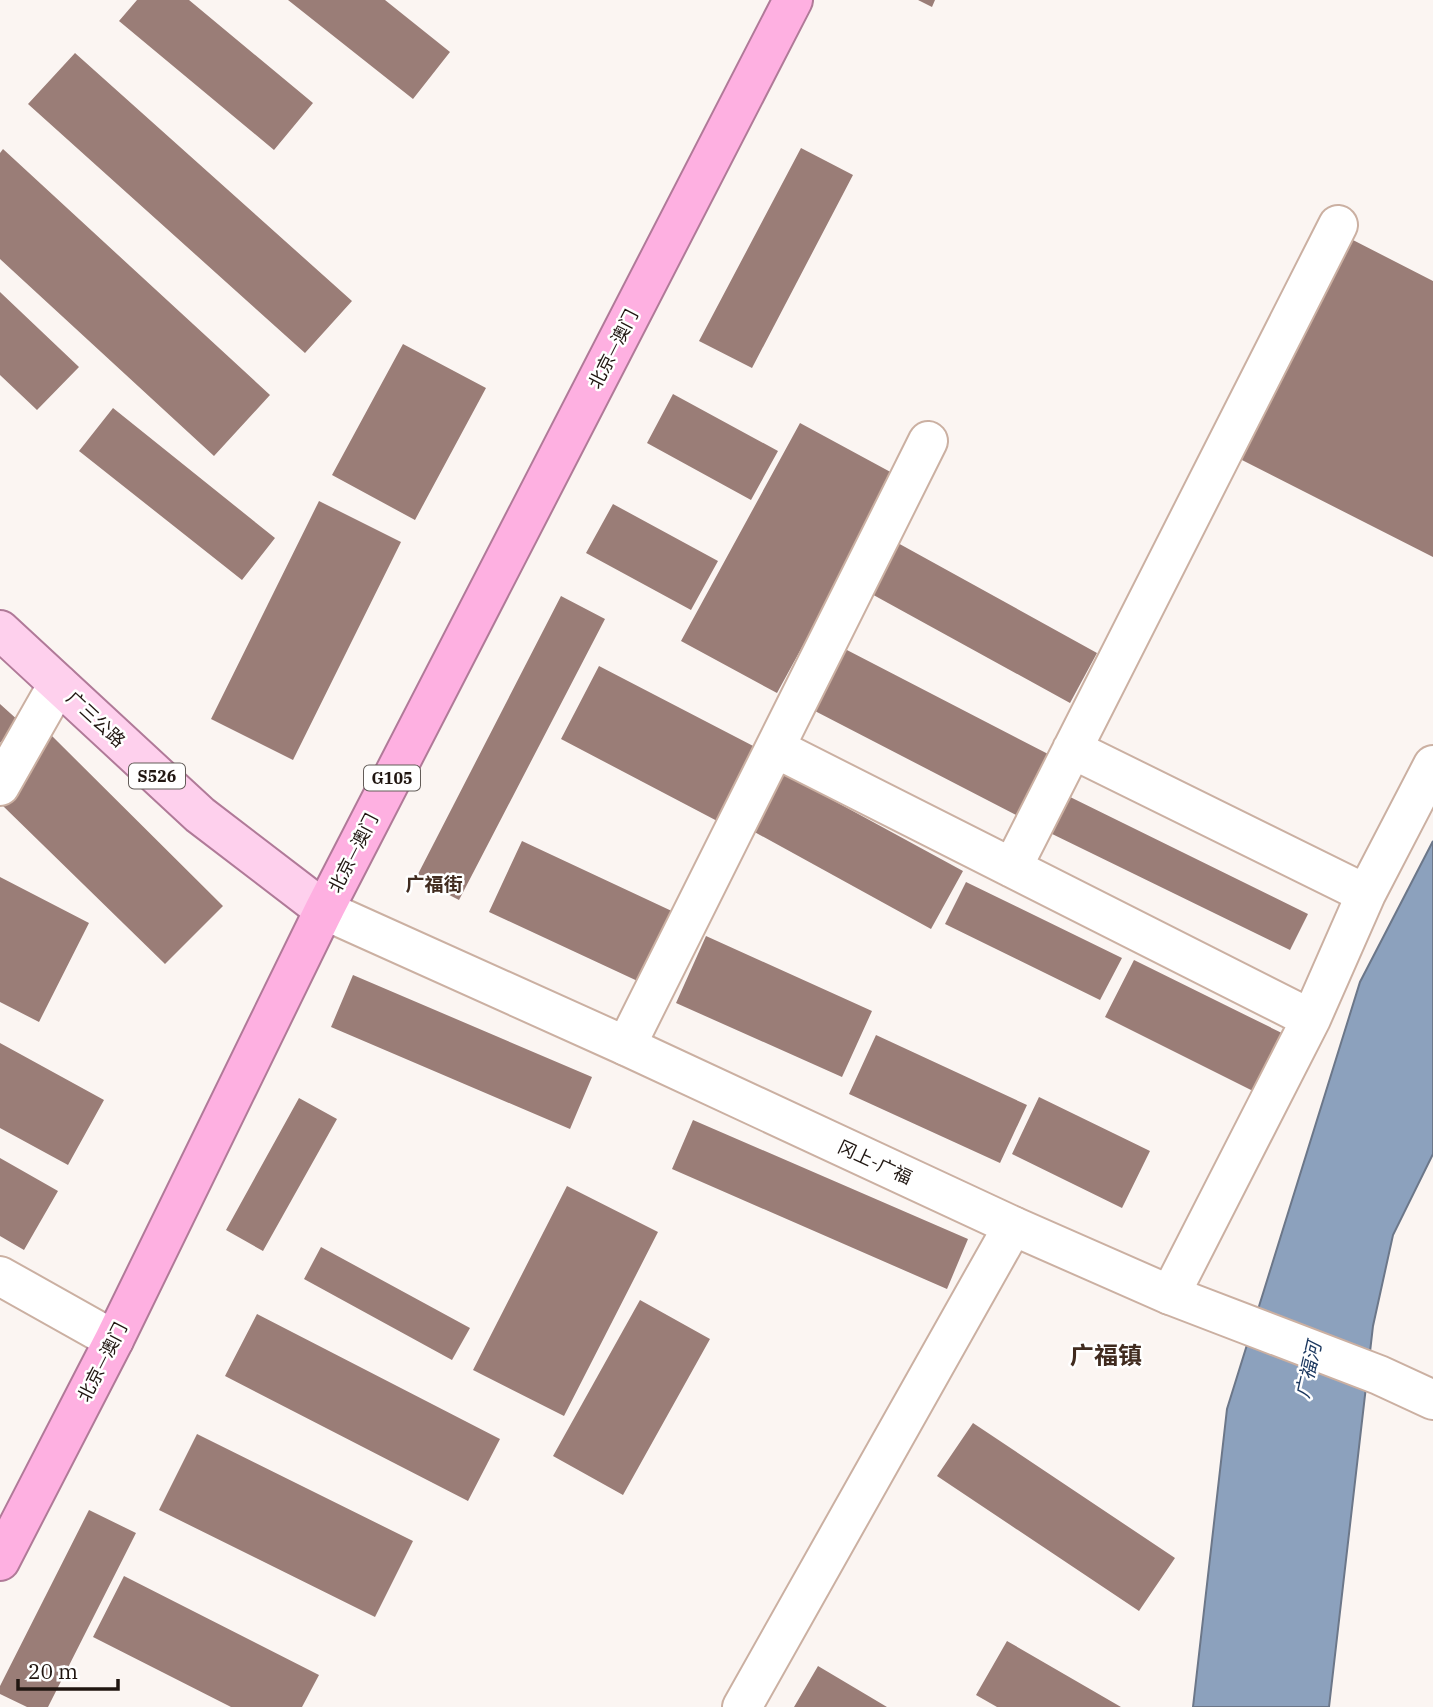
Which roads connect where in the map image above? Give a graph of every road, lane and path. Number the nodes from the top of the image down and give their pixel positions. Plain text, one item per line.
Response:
1 (793, 0) edge
2 (1338, 225) dead end
3 (928, 441) dead end
4 (0, 630) edge
5 (58, 684) junction
6 (775, 748) junction
7 (1073, 749) junction
8 (1433, 765) edge
9 (0, 786) edge
10 (1012, 868) junction
11 (1366, 894) junction
12 (324, 909) junction
13 (1311, 1019) junction
14 (626, 1046) junction
15 (1013, 1226) junction
16 (0, 1276) edge
17 (1170, 1295) junction
18 (114, 1340) junction
19 (1433, 1400) edge
20 (0, 1562) edge
21 (742, 1707) edge

1 - 12 highway, 北京—澳门 / G105
2 - 7 street
3 - 6 street
4 - 5 main road, 广三公路 / S526
5 - 9 street
5 - 12 main road, 广三公路 / S526
6 - 10 street
6 - 14 street
7 - 10 street
7 - 11 street
8 - 11 street
10 - 13 street
11 - 13 street
12 - 14 street, 冈上-广福
12 - 18 highway, 北京—澳门 / G105
13 - 17 street
14 - 15 street, 冈上-广福
15 - 17 street, 冈上-广福
15 - 21 street
16 - 18 street
17 - 19 street, 冈上-广福
18 - 20 highway, 北京—澳门 / G105

